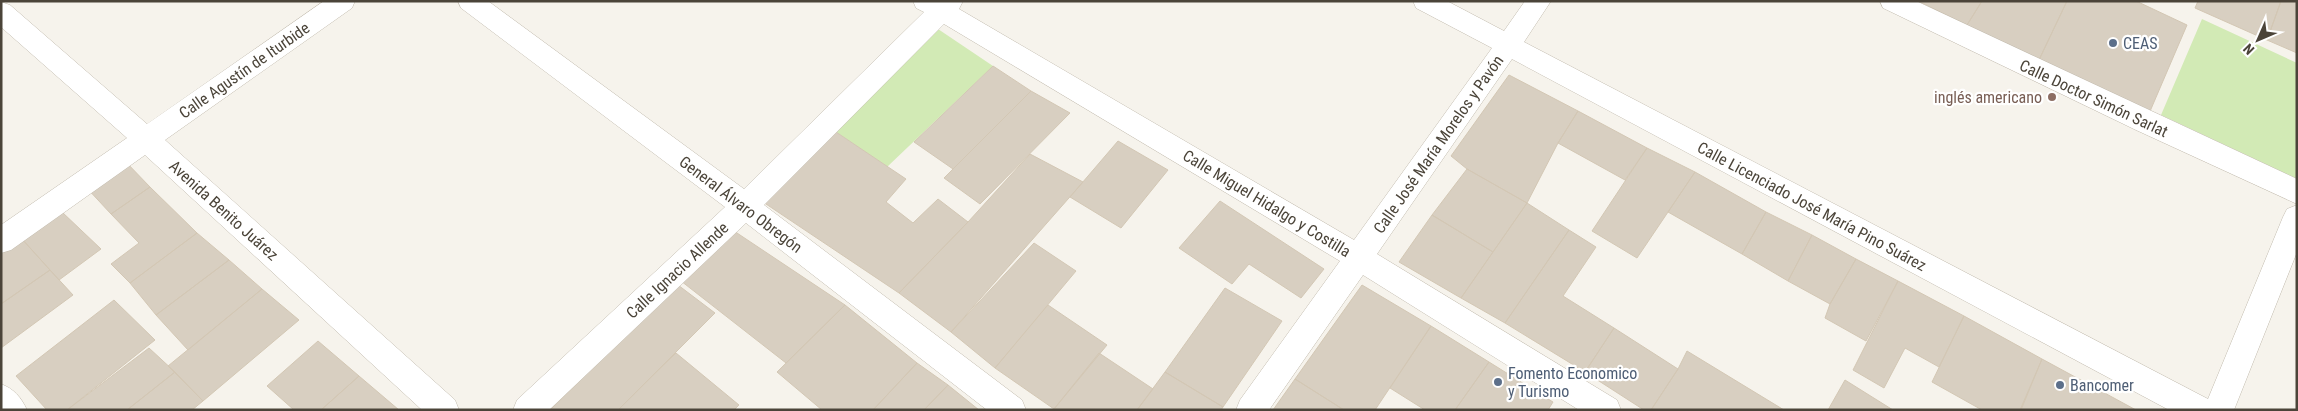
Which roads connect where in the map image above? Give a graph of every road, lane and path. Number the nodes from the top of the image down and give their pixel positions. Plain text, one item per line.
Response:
1 (342, 1) edge
2 (470, 1) edge
3 (1425, 1) edge
4 (1539, 1) edge
5 (1892, 1) edge
6 (939, 4) edge
7 (1, 12) edge
8 (1507, 45) junction
9 (146, 139) junction
10 (2297, 192) edge
11 (744, 206) junction
12 (2297, 217) edge
13 (1, 240) edge
14 (1360, 258) junction
15 (1, 398) edge
16 (12, 410) edge
17 (444, 410) edge
18 (528, 410) edge
19 (1010, 410) edge
20 (1251, 410) edge
21 (1606, 410) edge
22 (2199, 410) edge
23 (2219, 410) edge

1 - 9 street, Calle Agustín de Iturbide
2 - 11 street, General Álvaro Obregón
3 - 8 street, Calle Licenciado José María Pino Suárez
4 - 8 street, Calle José María Morelos y Pavón
5 - 10 street, Calle Doctor Simón Sarlat
6 - 11 street, Calle Ignacio Allende
6 - 14 street, Calle Miguel Hidalgo y Costilla
7 - 9 street, Avenida Benito Juárez
8 - 14 street, Calle José María Morelos y Pavón
8 - 22 street, Calle Licenciado José María Pino Suárez
9 - 13 street, Calle Agustín de Iturbide
9 - 17 street, Avenida Benito Juárez
11 - 18 street, Calle Ignacio Allende
11 - 19 street, General Álvaro Obregón
12 - 23 street
14 - 20 street, Calle José María Morelos y Pavón
14 - 21 street, Calle Miguel Hidalgo y Costilla
15 - 16 street

